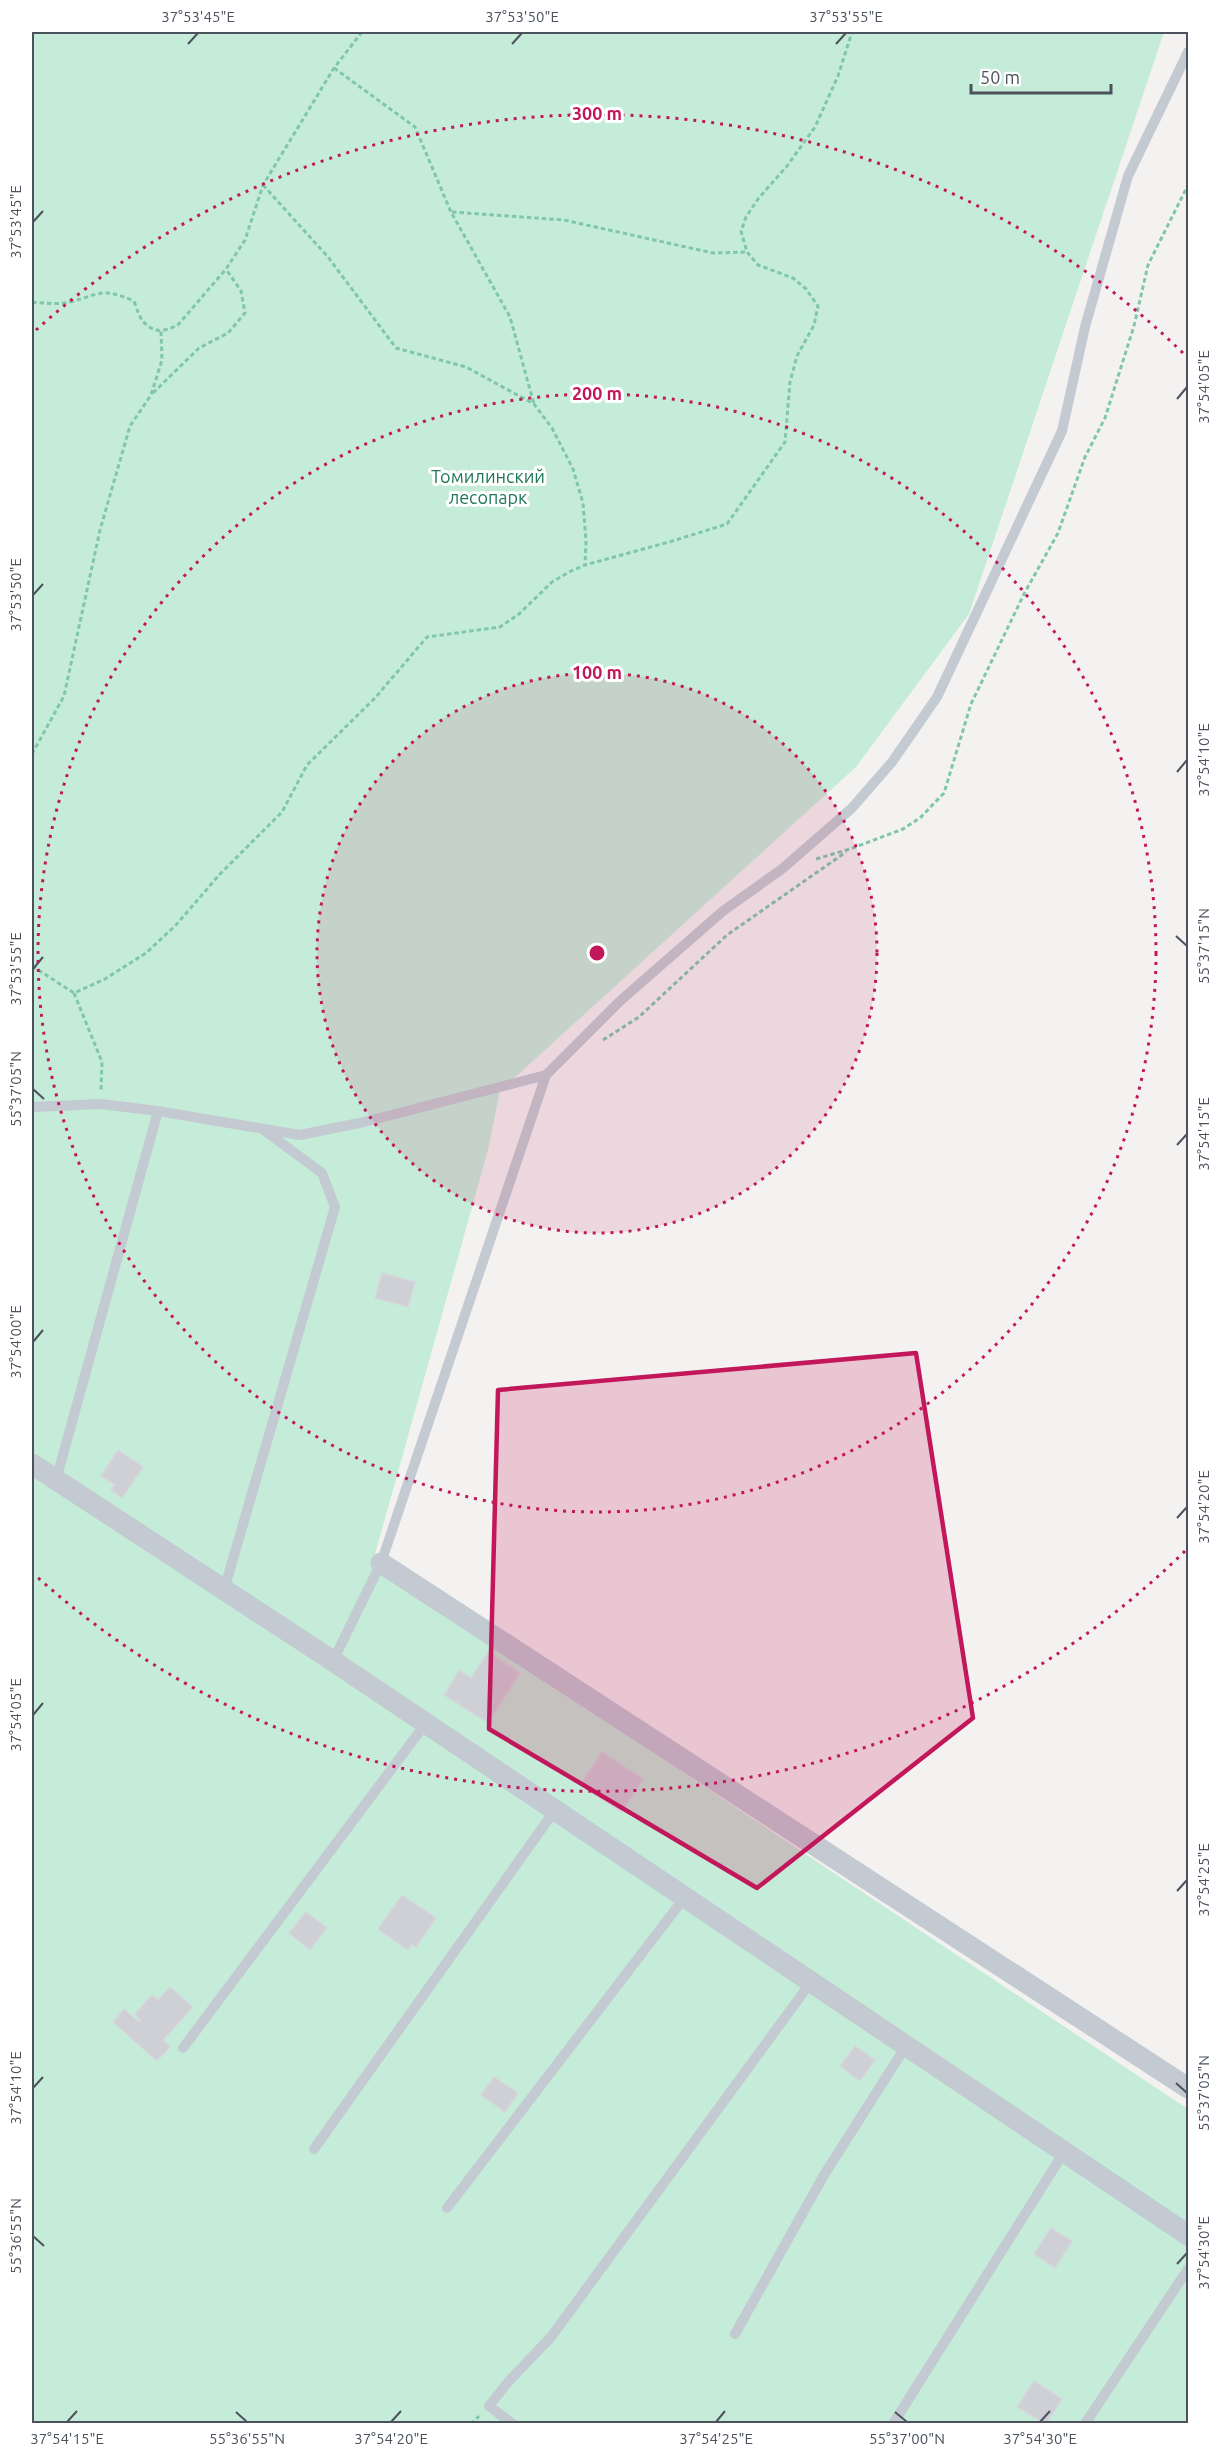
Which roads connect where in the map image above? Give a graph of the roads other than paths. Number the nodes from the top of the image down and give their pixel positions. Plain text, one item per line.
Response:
1 (1188, 52) edge
2 (546, 1075) junction
3 (32, 1107) edge
4 (158, 1111) junction
5 (262, 1129) junction
6 (32, 1464) edge
7 (56, 1480) junction
8 (381, 1563) junction
9 (224, 1590) junction
10 (333, 1661) junction
11 (426, 1723) junction
12 (555, 1810) junction
13 (685, 1897) junction
14 (811, 1982) junction
15 (906, 2046) junction
16 (183, 2048) dead end
17 (1188, 2088) edge
18 (314, 2149) dead end
19 (1064, 2151) junction
20 (447, 2208) dead end
21 (1188, 2235) edge
22 (1188, 2269) edge
23 (735, 2334) dead end
24 (513, 2424) edge
25 (893, 2424) edge
26 (1085, 2424) edge

1 - 2 lane
2 - 5 lane
2 - 8 lane
3 - 4 lane
4 - 5 lane
4 - 7 lane
5 - 9 lane
6 - 7 street
7 - 9 street
8 - 10 lane
8 - 17 street
9 - 10 street
10 - 11 street
11 - 12 street
11 - 16 lane
12 - 13 street
12 - 18 lane
13 - 14 street
13 - 20 lane
14 - 15 street
14 - 24 lane
15 - 19 street
15 - 23 lane
19 - 21 street
19 - 25 lane
22 - 26 lane

